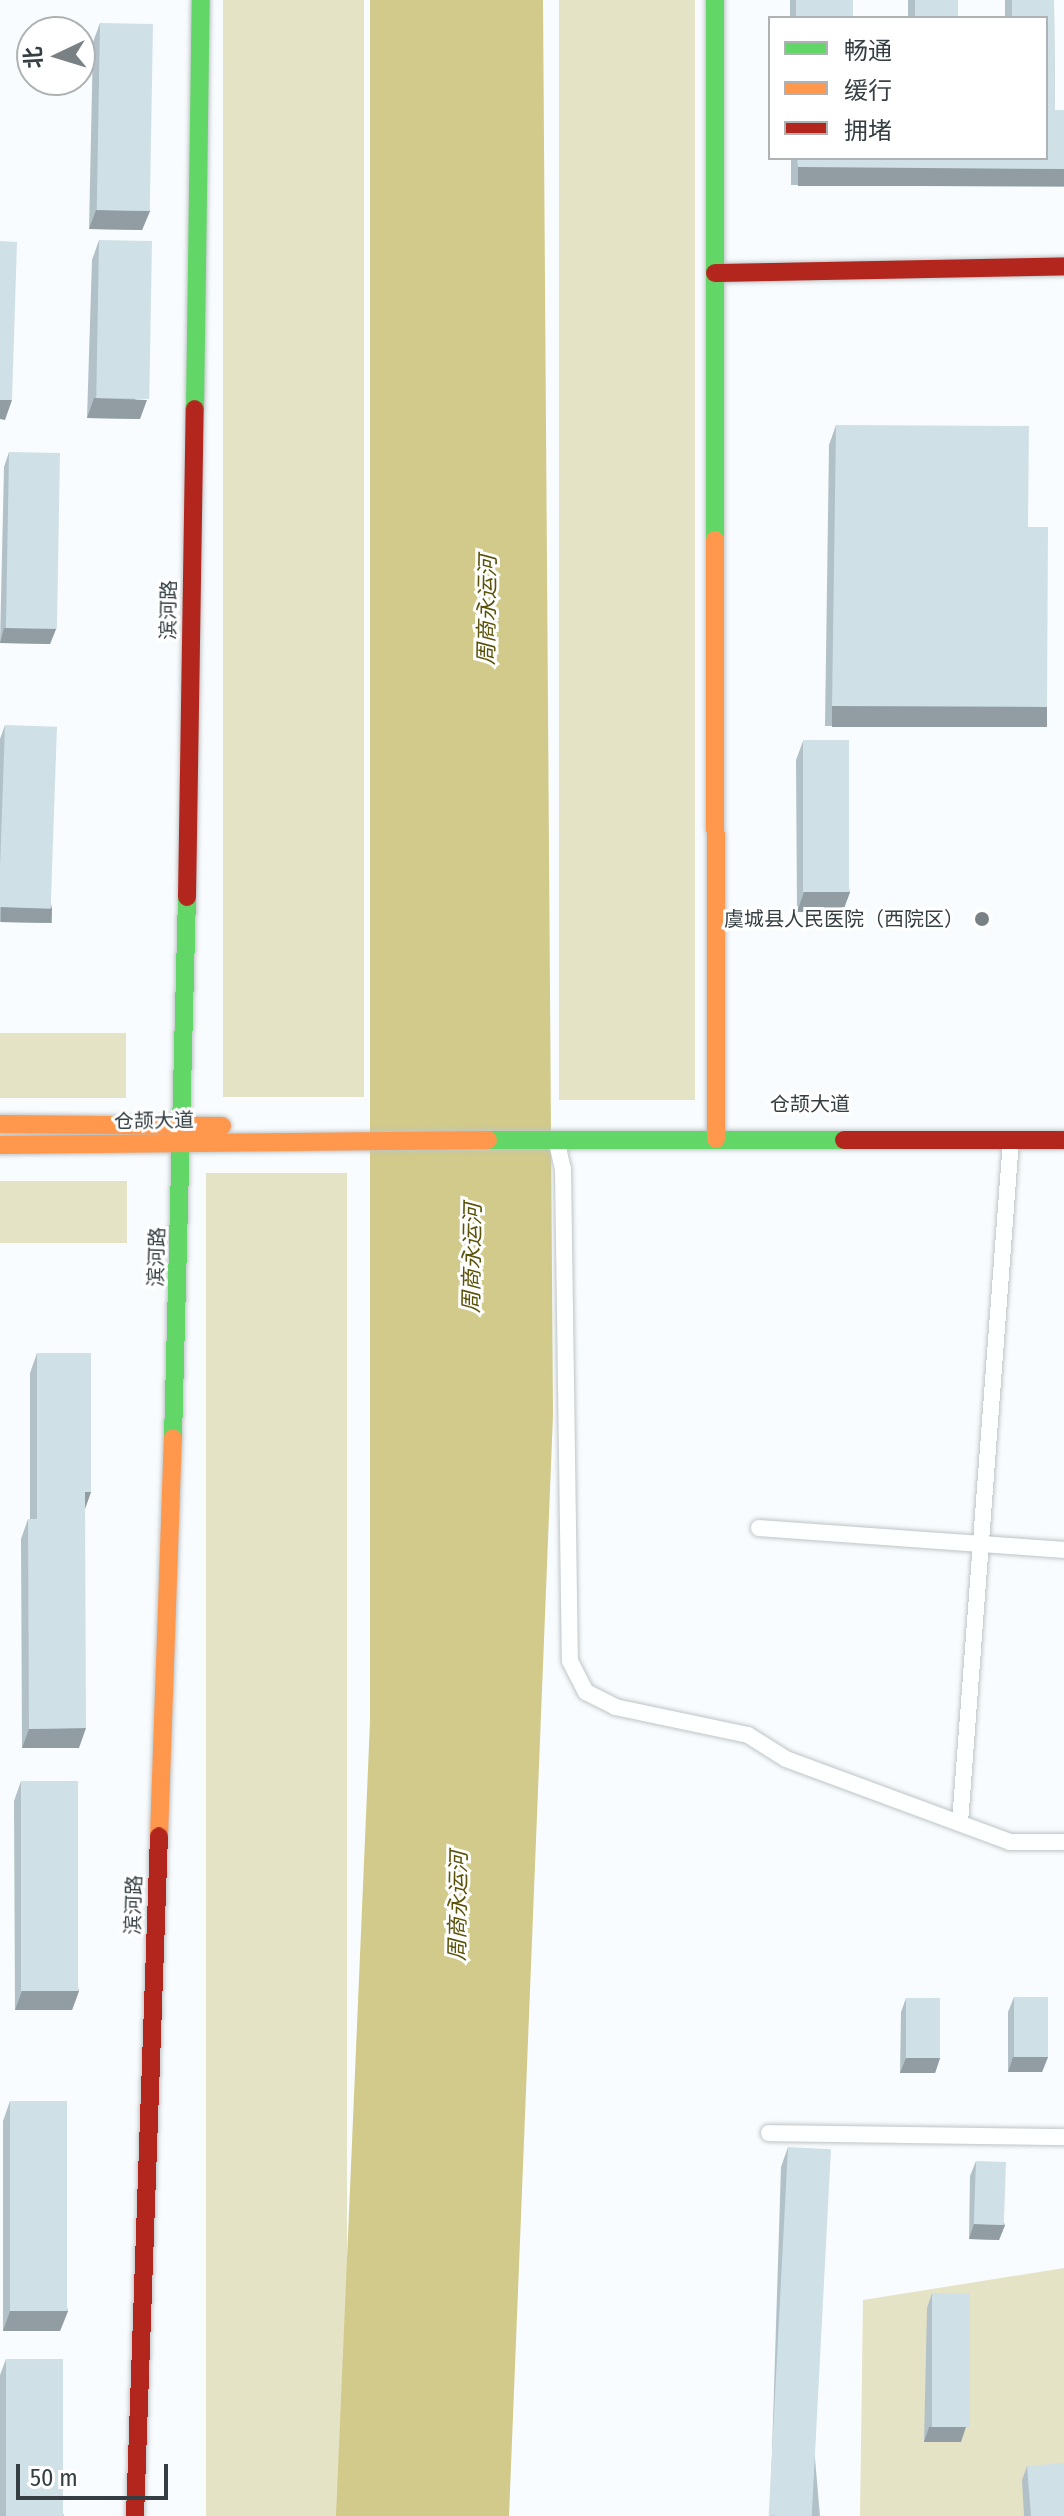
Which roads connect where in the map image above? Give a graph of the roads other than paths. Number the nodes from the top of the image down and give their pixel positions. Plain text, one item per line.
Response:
1 (201, 0) edge
2 (715, 0) edge
3 (1064, 266) edge
4 (715, 273) junction
5 (0, 1124) edge
6 (1064, 1125) edge
7 (556, 1133) junction
8 (716, 1133) junction
9 (183, 1135) junction
10 (1011, 1140) junction
11 (1064, 1140) edge
12 (0, 1145) edge
13 (759, 1528) dead end
14 (981, 1544) junction
15 (1064, 1550) edge
16 (960, 1823) junction
17 (1064, 1842) edge
18 (769, 2133) dead end
19 (1064, 2137) edge
20 (135, 2516) edge

1 - 9 street, 滨河路
2 - 4 street
3 - 4 street
4 - 8 street
5 - 9 street, 仓颉大道
6 - 8 street, 仓颉大道
7 - 8 street, 仓颉大道
7 - 9 street, 仓颉大道
7 - 16 street
8 - 10 street, 仓颉大道
9 - 12 street, 仓颉大道
9 - 20 street, 滨河路
10 - 11 street, 仓颉大道
10 - 14 street
13 - 14 street
14 - 15 street
14 - 16 street
16 - 17 street
18 - 19 street

